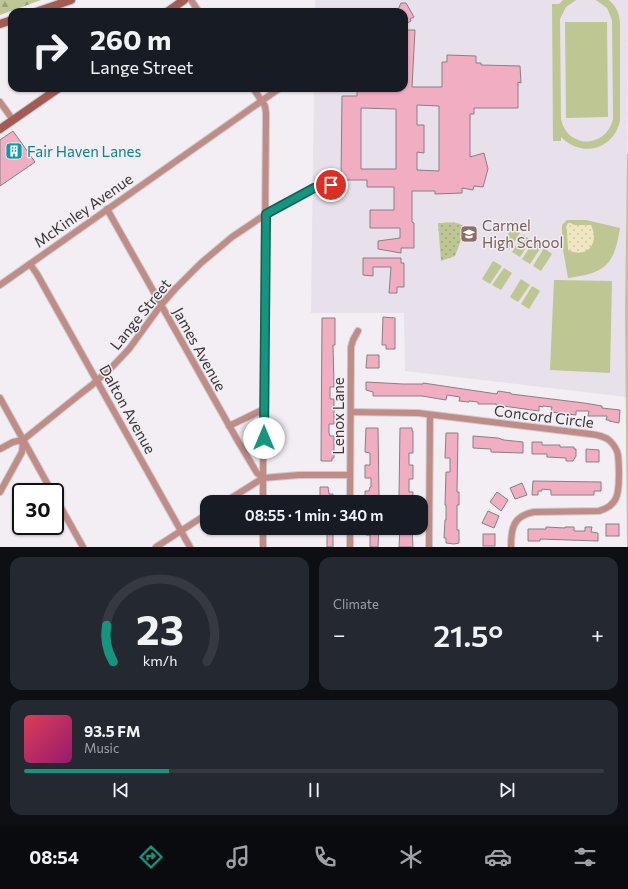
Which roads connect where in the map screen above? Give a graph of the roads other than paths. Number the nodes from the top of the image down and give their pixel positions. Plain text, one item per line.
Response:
1 (71, 0) edge
2 (184, 0) edge
3 (48, 8) edge
4 (173, 8) edge
5 (52, 92) edge
6 (256, 92) edge
7 (274, 92) edge
8 (262, 100) junction
9 (0, 102) edge
10 (13, 120) junction
11 (0, 129) edge
12 (331, 185) dead end
13 (107, 209) junction
14 (266, 214) junction
15 (30, 264) junction
16 (0, 284) edge
17 (161, 305) junction
18 (358, 331) dead end
19 (97, 381) junction
20 (0, 398) edge
21 (264, 409) junction
22 (351, 412) junction
23 (430, 415) junction
24 (229, 426) junction
25 (23, 440) junction
26 (0, 449) edge
27 (350, 475) junction
28 (263, 478) junction
29 (47, 483) edge
30 (0, 492) edge
31 (237, 495) edge
32 (264, 495) edge
33 (350, 495) edge
34 (64, 513) edge
35 (200, 519) edge
36 (181, 532) junction
37 (263, 535) edge
38 (350, 535) edge
39 (83, 547) edge
40 (156, 547) edge
41 (190, 547) edge
42 (263, 547) edge
43 (350, 547) edge
44 (429, 547) edge
45 (511, 547) edge

1 - 3 street
2 - 4 street
5 - 10 street
6 - 8 street
7 - 8 street, McKinley Avenue
8 - 13 street, McKinley Avenue
8 - 14 street
9 - 10 street
10 - 11 street
12 - 14 street, Lange Street
13 - 15 street, McKinley Avenue
13 - 17 street, James Avenue
14 - 17 street, Lange Street
14 - 21 street
15 - 16 street, McKinley Avenue
15 - 19 street, Dalton Avenue
17 - 19 street, Lange Street
17 - 24 street, James Avenue
18 - 22 street, Lenox Lane
19 - 25 street, Lange Street
19 - 36 street, Dalton Avenue
20 - 25 street
21 - 24 street
21 - 28 street
22 - 23 street, Concord Circle
22 - 27 street, Lenox Lane
23 - 44 street
23 - 45 street, Concord Circle
24 - 28 street, James Avenue
25 - 26 street, Lange Street
25 - 29 street
25 - 30 street
27 - 28 street
27 - 33 street, Lenox Lane
28 - 31 street
28 - 32 street
34 - 39 street
35 - 36 street
36 - 40 street
36 - 41 street, Dalton Avenue
37 - 42 street
38 - 43 street

